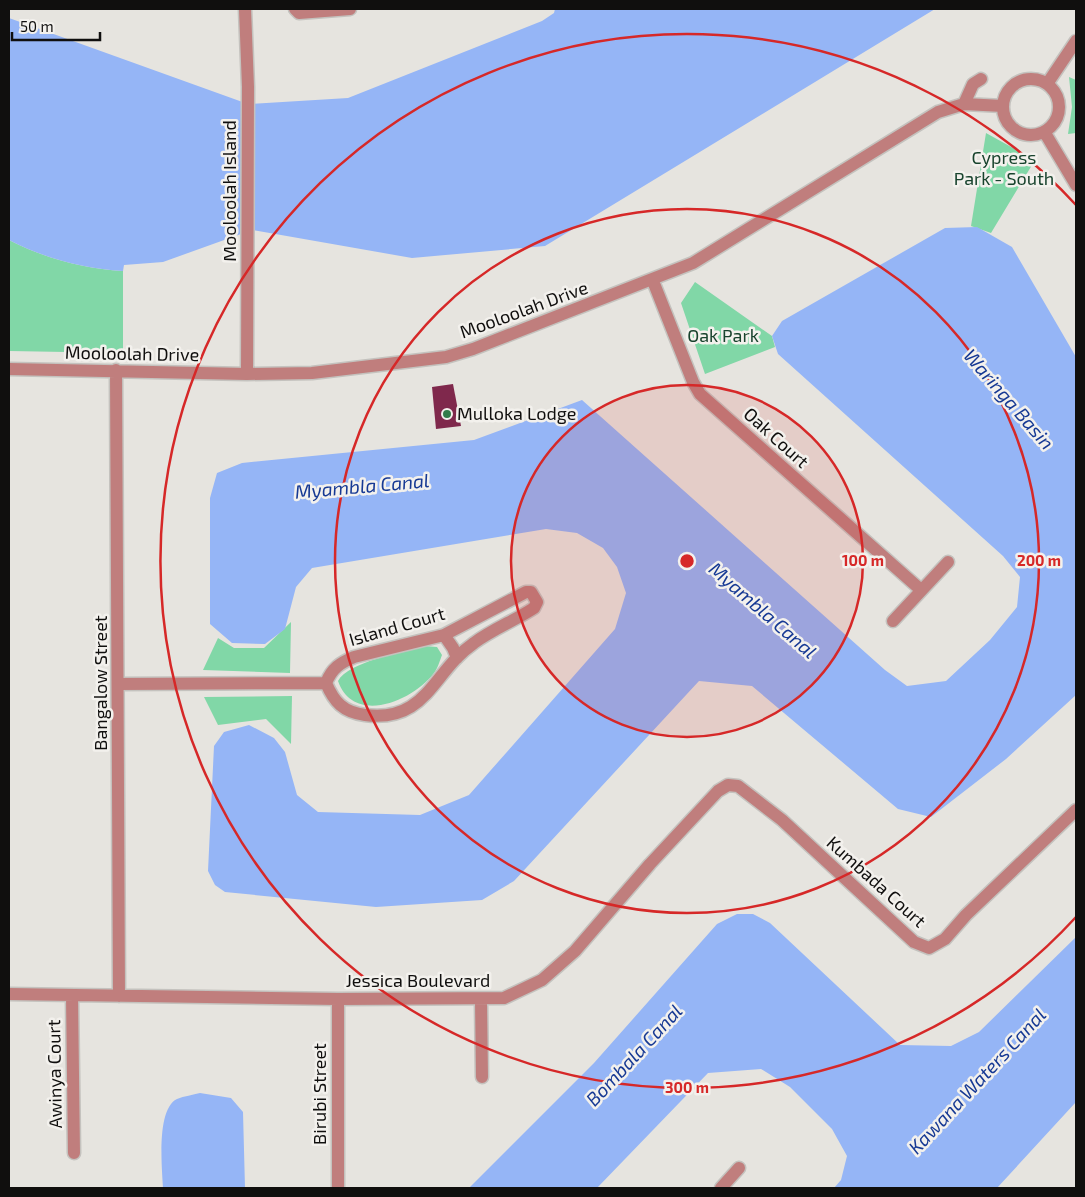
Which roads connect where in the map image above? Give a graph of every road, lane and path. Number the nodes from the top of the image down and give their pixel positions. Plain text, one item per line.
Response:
1 (245, 9) edge
2 (295, 9) edge
3 (350, 9) edge
4 (1076, 41) edge
5 (981, 79) dead end
6 (1047, 84) junction
7 (964, 104) junction
8 (1003, 106) junction
9 (1045, 134) junction
10 (1076, 185) edge
11 (653, 281) junction
12 (9, 369) edge
13 (116, 370) junction
14 (248, 374) junction
15 (948, 562) dead end
16 (921, 590) junction
17 (892, 621) dead end
18 (444, 635) junction
19 (457, 658) junction
20 (326, 683) junction
21 (118, 684) junction
22 (738, 786) joint
23 (1076, 810) edge
24 (9, 994) edge
25 (72, 996) junction
26 (119, 996) junction
27 (338, 999) junction
28 (480, 1000) junction
29 (482, 1077) dead end
30 (74, 1153) dead end
31 (739, 1168) dead end
32 (338, 1188) edge
33 (721, 1188) edge

1 - 14 street, Mooloolah Island
2 - 3 street
4 - 6 street
5 - 7 street
6 - 8 street
6 - 9 street
7 - 8 street, Mooloolah Drive
7 - 11 street, Mooloolah Drive
8 - 9 street
9 - 10 street
11 - 14 street, Mooloolah Drive
11 - 16 street, Oak Court
12 - 13 street, Mooloolah Drive
13 - 14 street, Mooloolah Drive
13 - 21 street, Bangalow Street
15 - 16 street
16 - 17 street
18 - 19 street
18 - 19 street, Island Court
18 - 20 street, Island Court
19 - 20 street, Island Court
20 - 21 street
21 - 26 street, Bangalow Street
22 - 23 street, Kumbada Court
22 - 28 street, Jessica Boulevard
24 - 25 street, Jessica Boulevard
25 - 26 street, Jessica Boulevard
25 - 30 street, Awinya Court
26 - 27 street, Jessica Boulevard
27 - 28 street, Jessica Boulevard
27 - 32 street, Birubi Street
28 - 29 street
31 - 33 street

